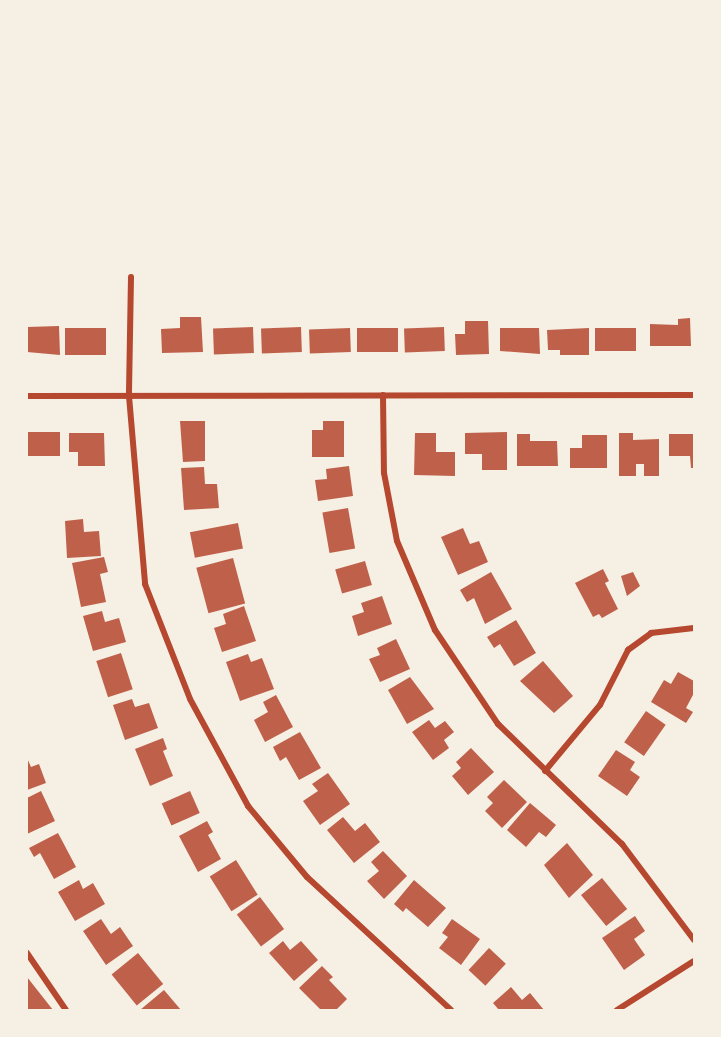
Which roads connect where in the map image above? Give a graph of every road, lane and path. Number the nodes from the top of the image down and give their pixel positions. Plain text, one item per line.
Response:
1 (131, 277) dead end
2 (383, 395) junction
3 (694, 395) edge
4 (27, 396) edge
5 (129, 396) junction
6 (694, 628) edge
7 (545, 771) junction
8 (694, 940) edge
9 (27, 953) edge
10 (694, 961) edge
11 (66, 1010) edge
12 (451, 1010) edge
13 (617, 1010) edge

1 - 5 street
2 - 3 street
2 - 5 street
2 - 7 street
4 - 5 street
5 - 12 street
6 - 7 street
7 - 8 street
9 - 11 street
10 - 13 street

